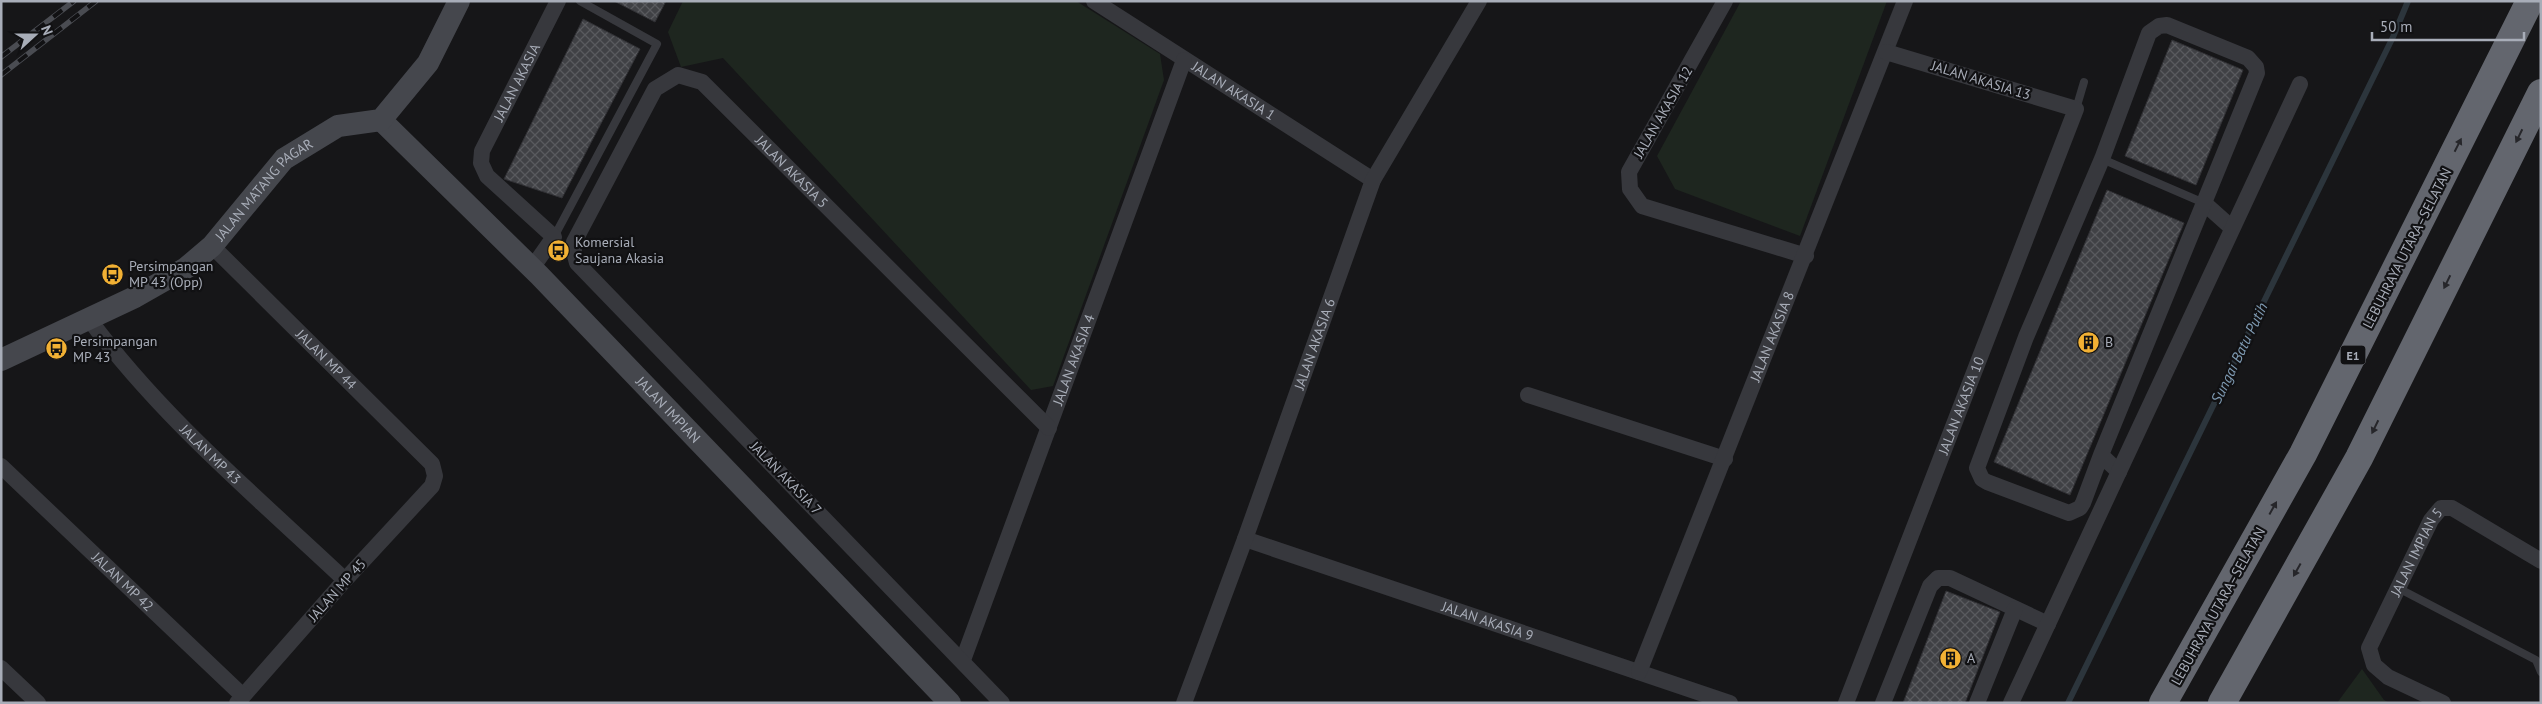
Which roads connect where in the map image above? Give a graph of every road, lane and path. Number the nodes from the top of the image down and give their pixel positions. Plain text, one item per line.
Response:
1 (459, 1) edge
2 (558, 1) edge
3 (580, 1) edge
4 (1094, 1) edge
5 (1479, 1) edge
6 (1726, 1) edge
7 (1906, 1) edge
8 (2530, 1) edge
9 (1886, 52) junction
10 (1184, 60) junction
11 (2084, 82) dead end
12 (2300, 84) dead end
13 (2541, 92) edge
14 (2076, 108) junction
15 (381, 120) junction
16 (2102, 159) junction
17 (1373, 180) junction
18 (2204, 203) junction
19 (2232, 228) junction
20 (554, 237) junction
21 (212, 246) junction
22 (574, 252) joint
23 (1806, 256) junction
24 (532, 268) junction
25 (89, 319) junction
26 (1, 360) edge
27 (1528, 395) dead end
28 (1049, 428) junction
29 (2101, 455) junction
30 (1724, 459) junction
31 (1, 466) edge
32 (2119, 472) junction
33 (435, 476) joint
34 (1245, 540) junction
35 (2541, 561) edge
36 (345, 580) junction
37 (2398, 588) junction
38 (2016, 609) junction
39 (2048, 624) junction
40 (963, 660) junction
41 (1639, 672) junction
42 (2541, 672) edge
43 (3, 673) edge
44 (240, 699) edge
45 (38, 703) edge
46 (950, 703) edge
47 (1002, 703) edge
48 (1184, 703) edge
49 (1730, 703) edge
50 (1846, 703) edge
51 (1883, 703) edge
52 (1977, 703) edge
53 (2011, 703) edge
54 (2163, 703) edge
55 (2222, 703) edge
56 (2443, 703) edge

1 - 15 street
2 - 20 street, JALAN AKASIA
3 - 20 lane
4 - 10 street, JALAN AKASIA 1
5 - 17 street, JALAN AKASIA 6
6 - 23 street, JALAN AKASIA 12
7 - 9 street, JALAN AKASIA 8
54 -> 8 highway, LEBUHRAYA UTARA–SELATAN / E1
9 - 14 street, JALAN AKASIA 13
9 - 23 street, JALAN AKASIA 8
10 - 17 street, JALAN AKASIA 1
10 - 28 street, JALAN AKASIA 4
11 - 14 lane
12 - 19 street
13 -> 55 highway
14 - 50 street, JALAN AKASIA 10
15 - 21 street, JALAN MATANG PAGAR
15 - 24 street, JALAN IMPIAN
16 - 18 lane
16 - 18 street
16 - 29 street
17 - 34 street, JALAN AKASIA 6
18 - 19 street
18 - 29 street
19 - 32 street
20 - 24 street
21 - 25 street, JALAN MATANG PAGAR
21 - 33 street, JALAN MP 44
22 - 28 street, JALAN AKASIA 5
22 - 40 street, JALAN AKASIA 7
23 - 30 street, JALAN AKASIA 8
24 - 46 street, JALAN IMPIAN
25 - 26 street, JALAN MATANG PAGAR
25 - 36 street, JALAN MP 43
27 - 30 street
28 - 40 street, JALAN AKASIA 4
29 - 32 street
30 - 41 street, JALAN AKASIA 8
31 - 44 street, JALAN MP 42
32 - 39 street
33 - 36 street, JALAN MP 45
34 - 41 street, JALAN AKASIA 9
34 - 48 street, JALAN AKASIA 6
35 - 37 street, JALAN IMPIAN 5
36 - 44 street, JALAN MP 45
37 - 42 lane
37 - 56 street, JALAN IMPIAN 5
38 - 39 street
38 - 51 street
38 - 52 street
39 - 53 street
40 - 47 street, JALAN AKASIA 7
41 - 49 street, JALAN AKASIA 9
43 - 45 street

